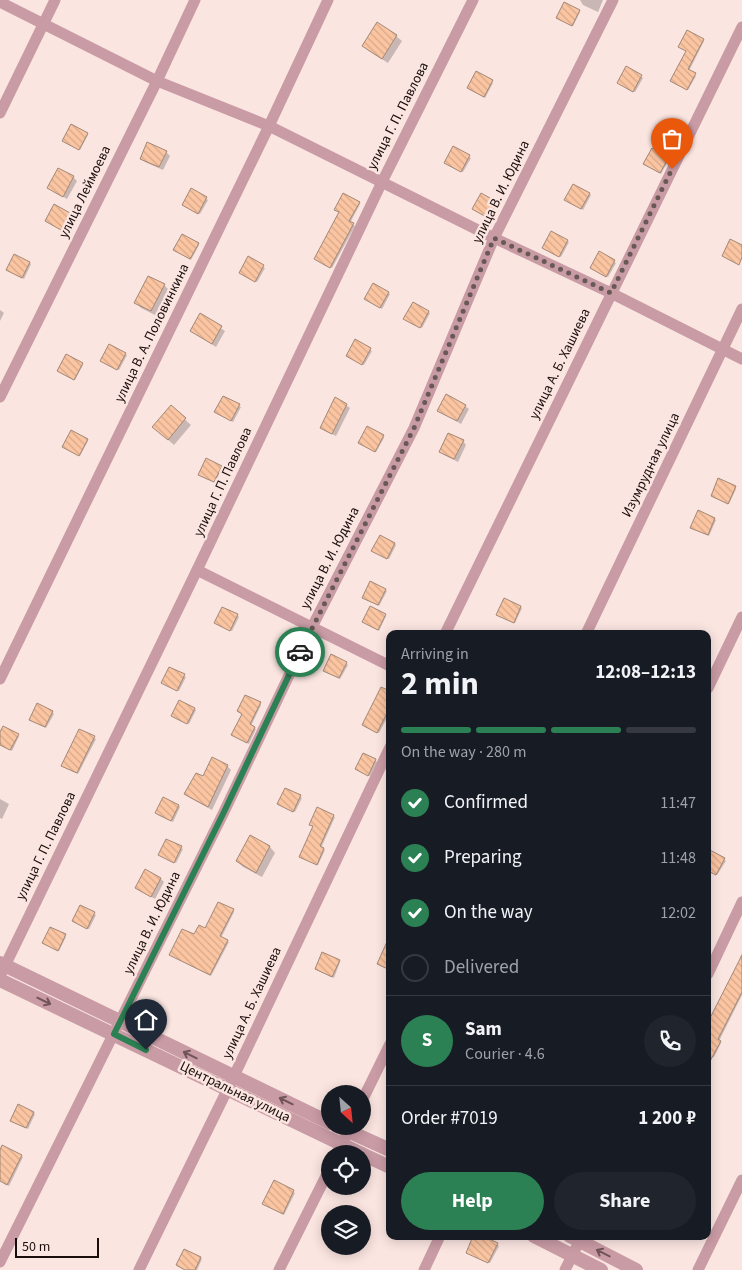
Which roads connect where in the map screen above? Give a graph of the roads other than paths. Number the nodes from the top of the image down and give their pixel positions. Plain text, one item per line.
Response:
1 (55, 0) edge
2 (195, 0) edge
3 (328, 0) edge
4 (472, 0) edge
5 (614, 0) edge
6 (0, 2) edge
7 (44, 23) junction
8 (742, 27) edge
9 (157, 81) junction
10 (0, 113) edge
11 (269, 126) junction
12 (382, 182) junction
13 (494, 238) junction
14 (611, 293) junction
15 (742, 309) edge
16 (722, 350) junction
17 (742, 360) edge
18 (0, 397) edge
19 (197, 570) junction
20 (742, 617) edge
21 (312, 627) junction
22 (446, 630) edge
23 (588, 630) edge
24 (386, 664) edge
25 (0, 679) edge
26 (711, 682) edge
27 (386, 755) edge
28 (742, 902) edge
29 (711, 968) edge
30 (1, 971) edge
31 (120, 1021) junction
32 (114, 1034) junction
33 (386, 1052) edge
34 (231, 1082) junction
35 (370, 1085) edge
36 (321, 1119) edge
37 (359, 1135) edge
38 (333, 1145) edge
39 (386, 1148) edge
40 (371, 1158) edge
41 (386, 1165) edge
42 (742, 1180) edge
43 (321, 1186) edge
44 (438, 1240) edge
45 (542, 1240) edge
46 (576, 1240) edge
47 (581, 1240) edge
48 (572, 1255) junction
49 (0, 1262) edge
50 (139, 1270) edge
51 (279, 1270) edge
52 (424, 1270) edge
53 (565, 1270) edge
54 (601, 1270) edge
55 (636, 1270) edge
56 (698, 1270) edge

1 - 7 street
2 - 9 street, улица Леймоева
3 - 11 street, улица В. А. Половинкина
4 - 12 street, улица Г. П. Павлова
5 - 13 street, улица В. И. Юдина
6 - 7 street
7 - 9 street
7 - 10 street
8 - 14 street, улица А. Б. Хашиева
9 - 11 street
9 - 18 street, улица Леймоева
11 - 12 street
11 - 25 street, улица В. А. Половинкина
12 - 13 street
12 - 19 street, улица Г. П. Павлова
13 - 14 street
13 - 21 street, улица В. И. Юдина
14 - 16 street
14 - 22 street, улица А. Б. Хашиева
15 - 16 street, Изумрудная улица
16 - 17 street
16 - 23 street, Изумрудная улица
19 - 21 street
19 - 30 street, улица Г. П. Павлова
20 - 26 street
21 - 24 street
21 - 31 street, улица В. И. Юдина
27 - 34 street, улица А. Б. Хашиева
28 - 29 street
30 - 31 street
30 -> 32 street, Центральная улица
31 - 32 street, улица В. И. Юдина
34 -> 31 street
32 - 34 street, Центральная улица
32 - 49 street, улица В. И. Юдина
33 - 35 street
36 -> 34 street
34 - 38 street, Центральная улица
34 - 50 street, улица А. Б. Хашиева
37 - 39 street
40 - 41 street, Центральная улица
42 - 56 street
43 - 51 street
44 - 52 street
45 - 48 street
46 - 48 street
55 -> 47 street
48 - 53 street
48 - 54 street

